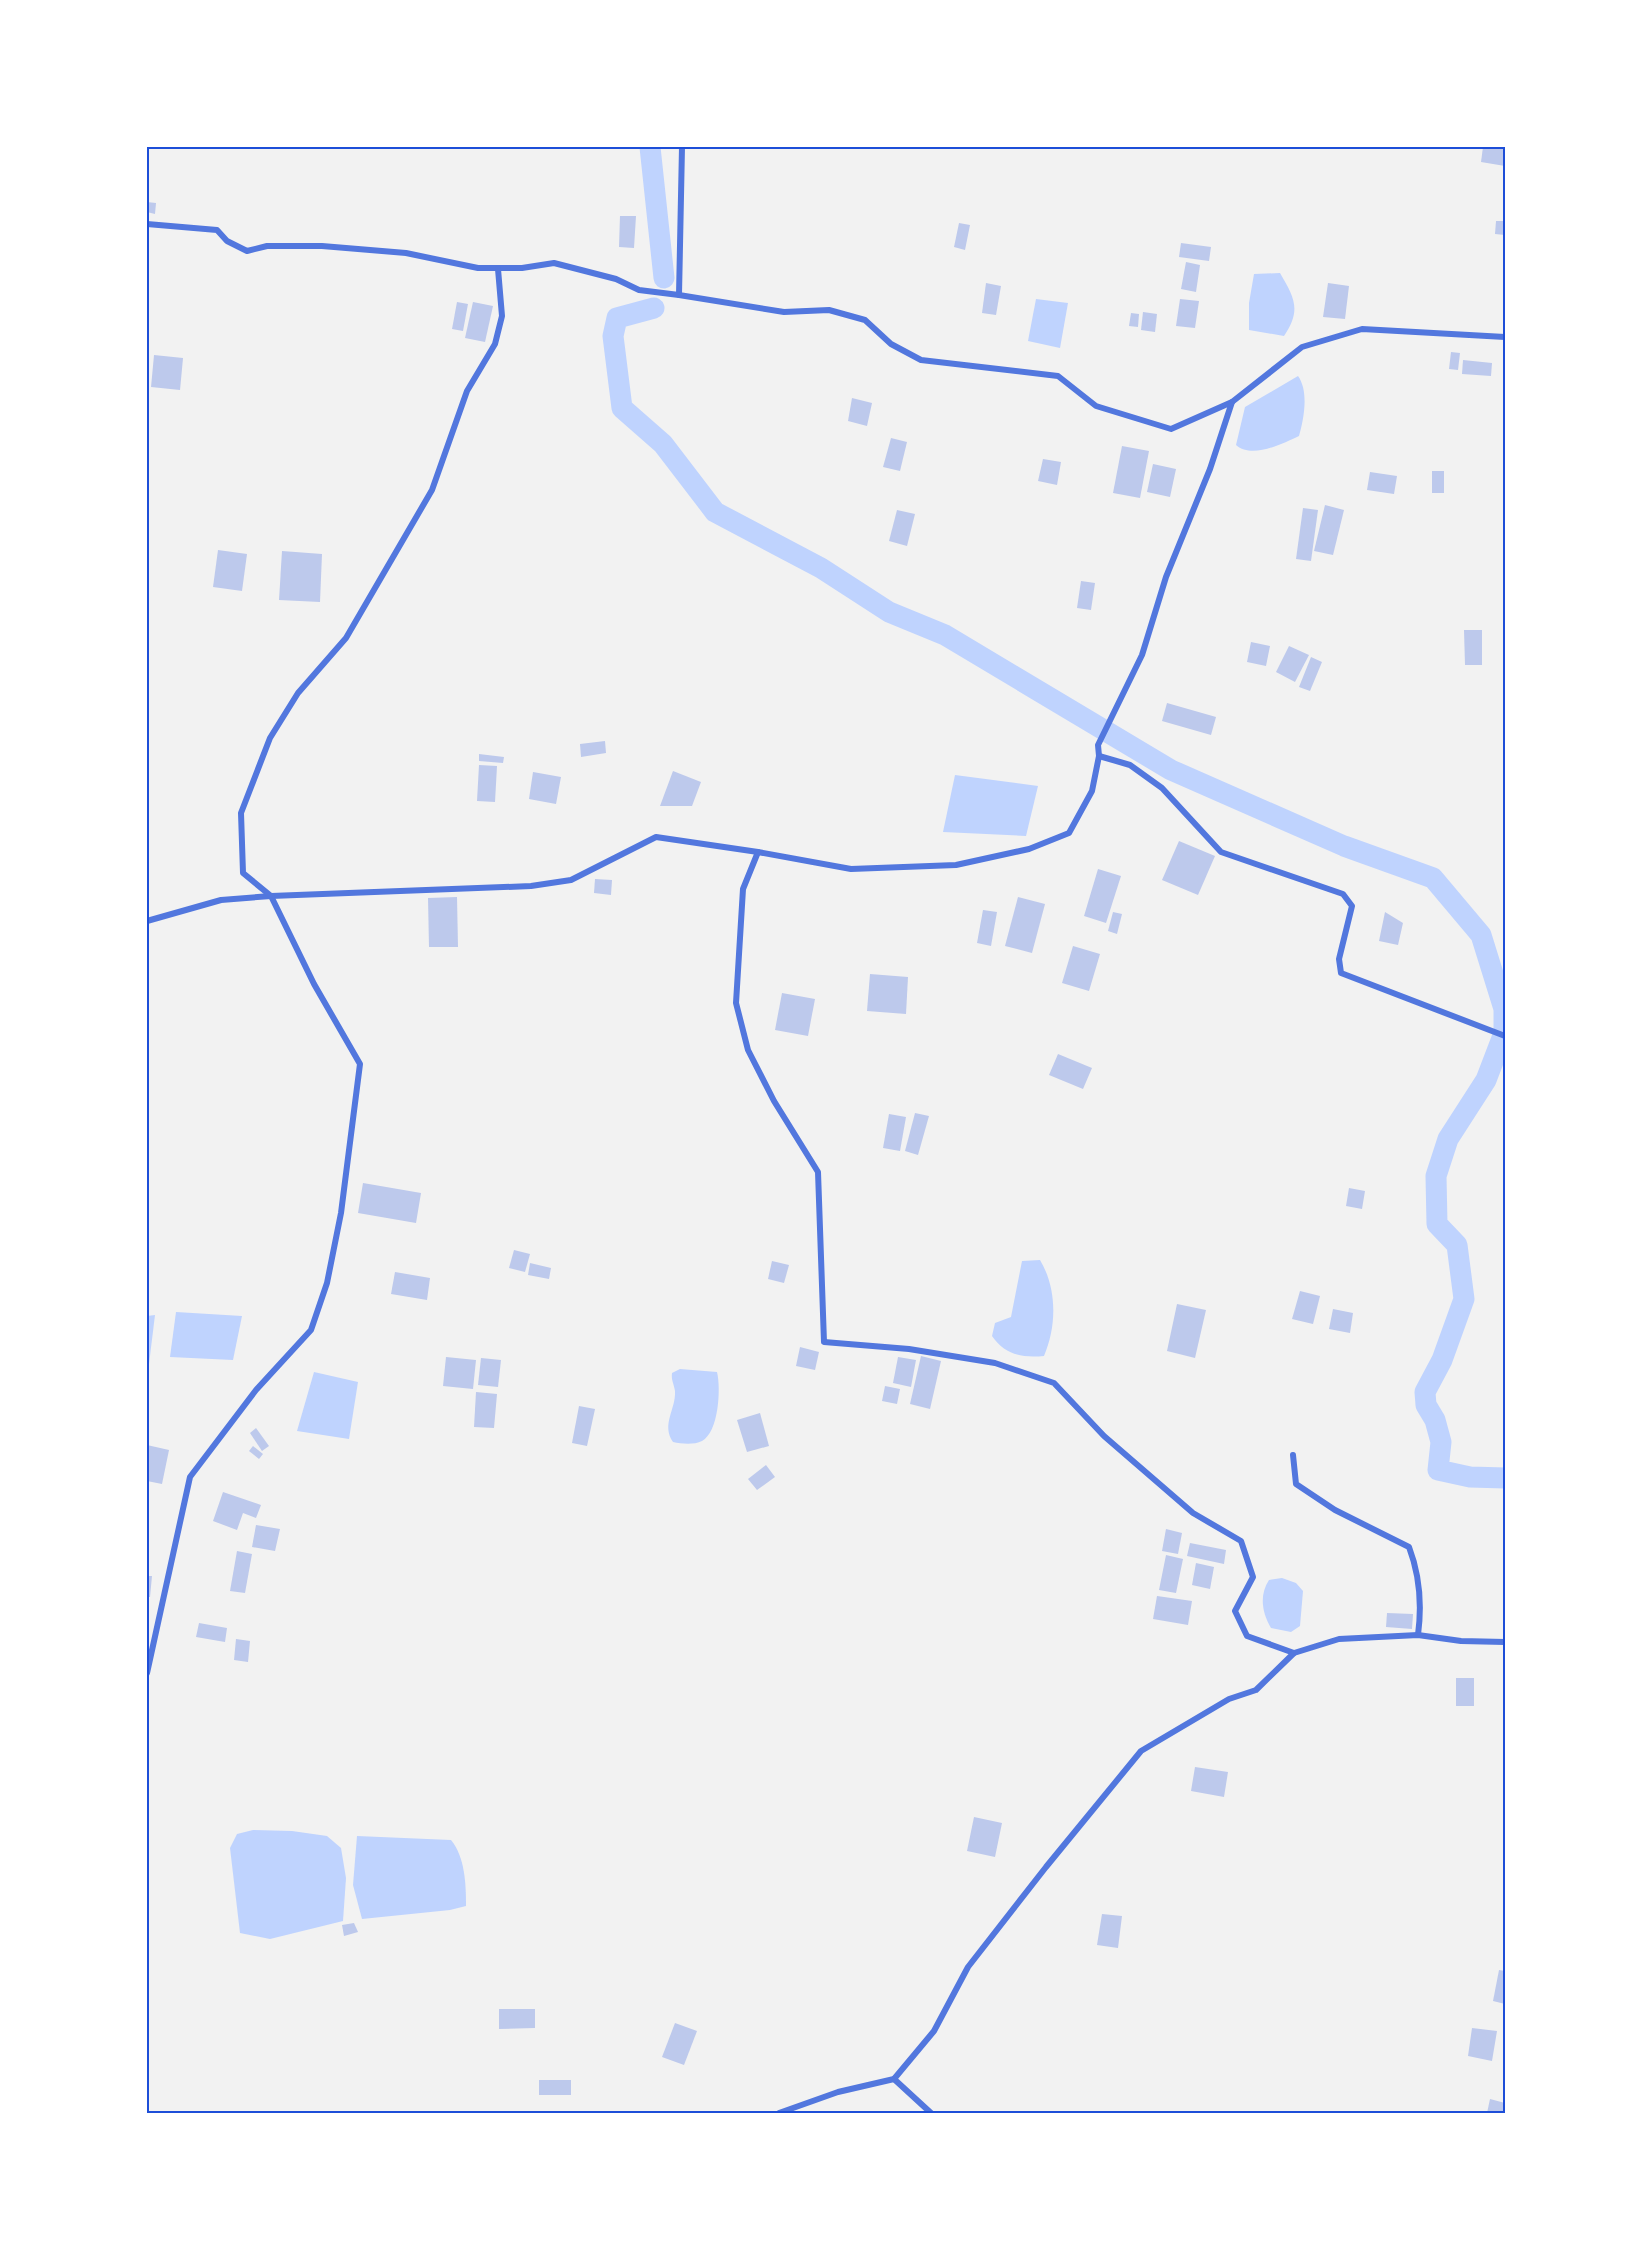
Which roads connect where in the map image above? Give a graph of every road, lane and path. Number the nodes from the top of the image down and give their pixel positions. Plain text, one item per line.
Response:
1 (682, 147) edge
2 (147, 224) edge
3 (498, 269) junction
4 (679, 295) junction
5 (1505, 337) edge
6 (1232, 402) junction
7 (1099, 756) junction
8 (758, 852) junction
9 (271, 896) junction
10 (147, 921) edge
11 (1505, 1036) edge
12 (1293, 1455) dead end
13 (1418, 1635) junction
14 (1505, 1641) edge
15 (1294, 1653) junction
16 (147, 1673) edge
17 (894, 2079) junction
18 (779, 2113) edge
19 (931, 2113) edge

1 - 4 street
2 - 3 street
3 - 4 street
3 - 9 street
4 - 6 street
5 - 6 street
6 - 7 street
7 - 8 street
7 - 11 street
8 - 9 street
8 - 15 street
9 - 10 street
9 - 16 street
12 - 13 street
13 - 14 street
13 - 15 street
15 - 17 street
17 - 18 street
17 - 19 street

